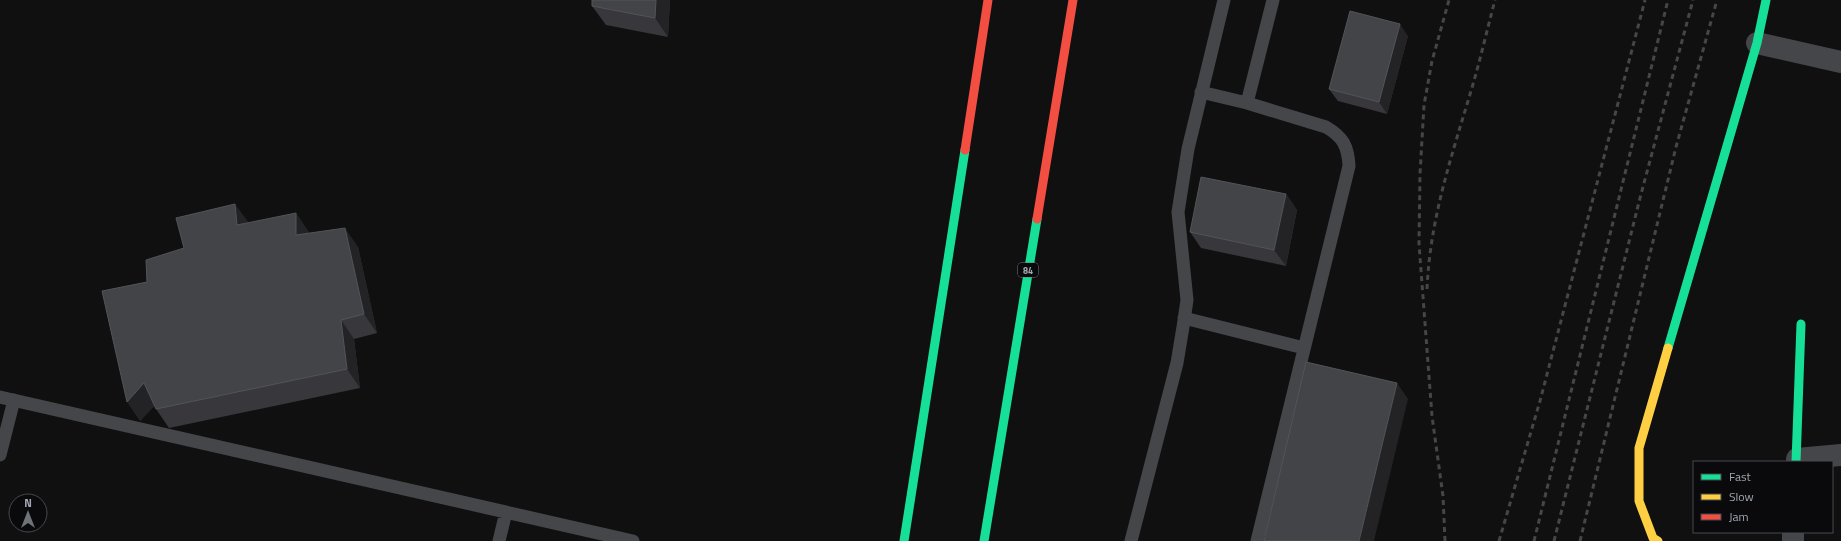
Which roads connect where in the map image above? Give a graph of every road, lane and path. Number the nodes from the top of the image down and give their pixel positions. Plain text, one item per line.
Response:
1 (988, 0) edge
2 (1073, 0) edge
3 (1224, 0) edge
4 (1273, 0) edge
5 (1766, 0) edge
6 (1757, 43) junction
7 (1841, 62) edge
8 (1201, 92) junction
9 (1247, 103) junction
10 (1184, 318) junction
11 (1801, 324) dead end
12 (1304, 348) junction
13 (0, 397) edge
14 (14, 400) junction
15 (0, 455) edge
16 (1841, 455) edge
17 (1796, 461) edge
18 (506, 512) junction
19 (499, 541) edge
20 (633, 541) edge
21 (904, 541) edge
22 (984, 541) edge
23 (1131, 541) edge
24 (1257, 541) edge
25 (1658, 541) edge

1 - 21 main road
2 - 22 main road, 84
3 - 8 lane
4 - 9 lane
5 - 6 main road
6 - 7 street
6 - 25 main road
8 - 9 lane
8 - 10 lane
9 - 12 lane
10 - 12 lane
10 - 23 lane
11 - 17 main road
12 - 24 lane
13 - 14 lane
14 - 15 lane
14 - 18 lane
16 - 17 street
18 - 19 lane
18 - 20 lane

